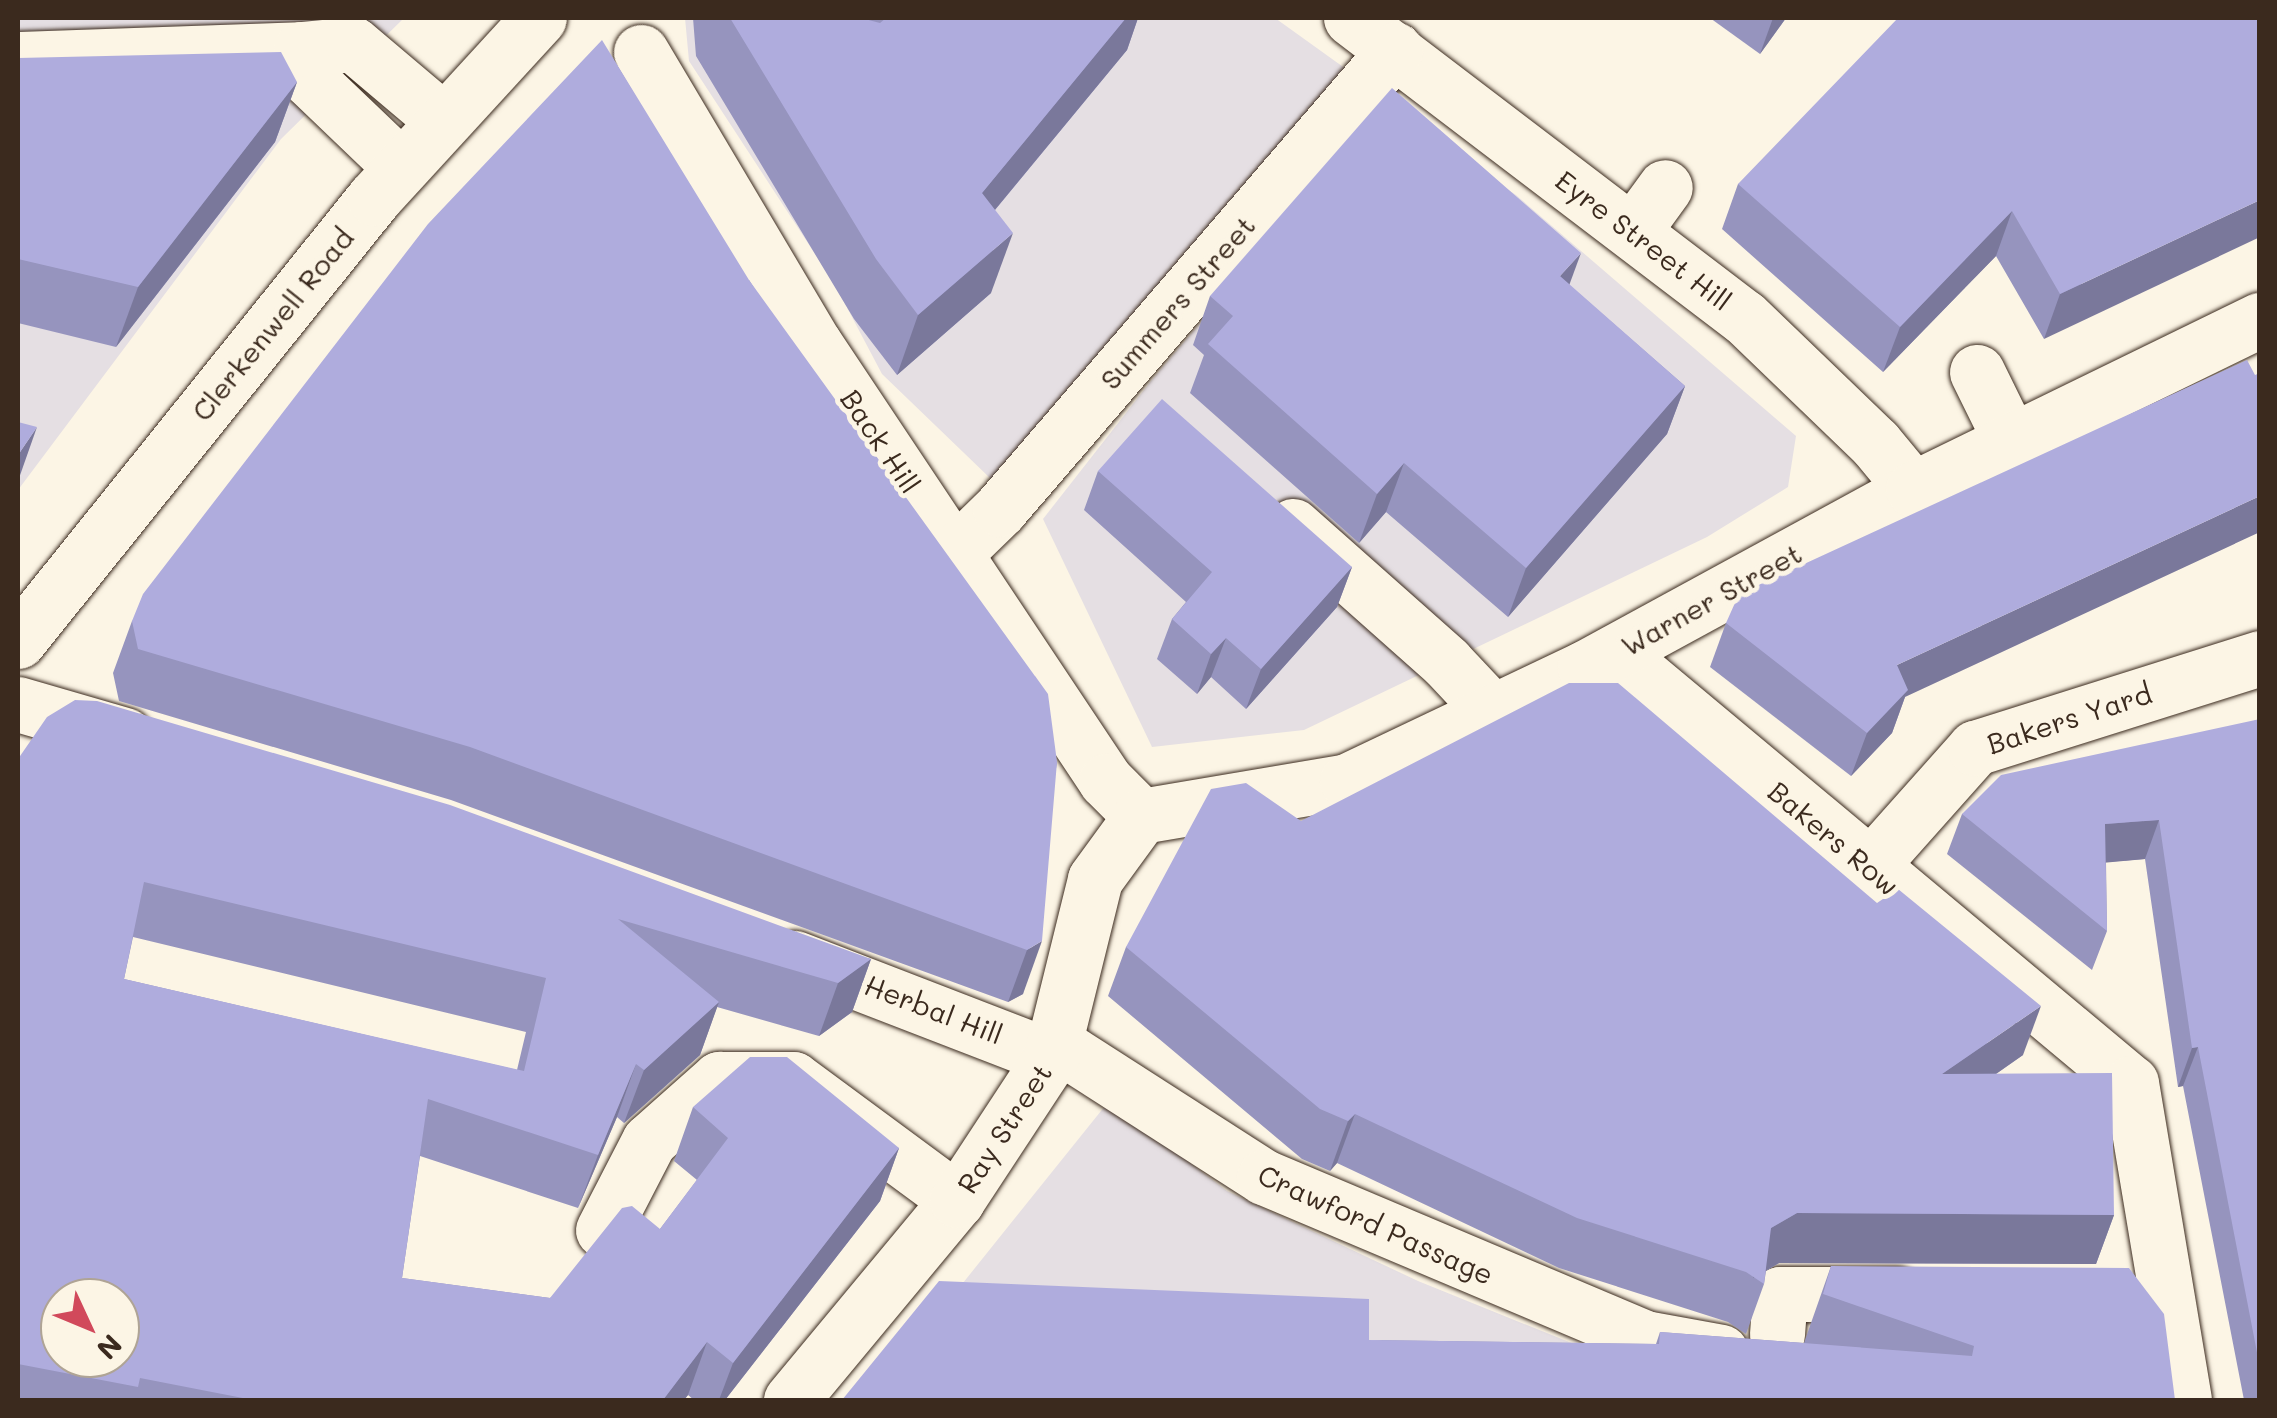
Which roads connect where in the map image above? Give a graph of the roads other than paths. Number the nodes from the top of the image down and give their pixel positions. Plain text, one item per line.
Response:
1 (539, 18) edge
2 (1352, 18) edge
3 (301, 50) junction
4 (1396, 50) junction
5 (641, 52) dead end
6 (18, 59) edge
7 (443, 120) junction
8 (400, 166) junction
9 (1665, 187) dead end
10 (1633, 231) junction
11 (2260, 320) edge
12 (1977, 372) dead end
13 (2010, 439) junction
14 (1912, 489) junction
15 (1260, 496) edge
16 (956, 552) junction
17 (18, 641) edge
18 (1615, 652) junction
19 (2260, 658) edge
20 (18, 704) edge
21 (1492, 711) junction
22 (170, 747) edge
23 (1141, 816) junction
24 (1868, 868) junction
25 (742, 939) edge
26 (1053, 1050) junction
27 (957, 1200) junction
28 (603, 1230) edge
29 (1940, 1294) edge
30 (1777, 1334) dead end
31 (1721, 1352) edge
32 (790, 1400) edge
33 (2184, 1400) edge

1 - 7 street, Clerkenwell Road
2 - 4 street, Eyre Street Hill
3 - 6 street
3 - 7 street
3 - 8 street
4 - 10 street, Eyre Street Hill
4 - 16 street, Summers Street
5 - 16 street, Back Hill
7 - 8 street, Clerkenwell Road
8 - 17 street, Clerkenwell Road
9 - 10 street
10 - 14 street, Eyre Street Hill
11 - 13 street, Warner Street
12 - 13 street
13 - 14 street, Warner Street
14 - 18 street, Warner Street
15 - 21 street
16 - 23 street, Back Hill
18 - 21 street, Warner Street
18 - 24 street, Bakers Row
19 - 24 street, Bakers Yard
20 - 22 street
21 - 23 street, Warner Street
23 - 26 street, Ray Street
24 - 33 street, Bakers Row
25 - 26 street, Herbal Hill
26 - 27 street, Ray Street
26 - 31 street, Crawford Passage
27 - 28 street
27 - 32 street, Ray Street
29 - 30 street

